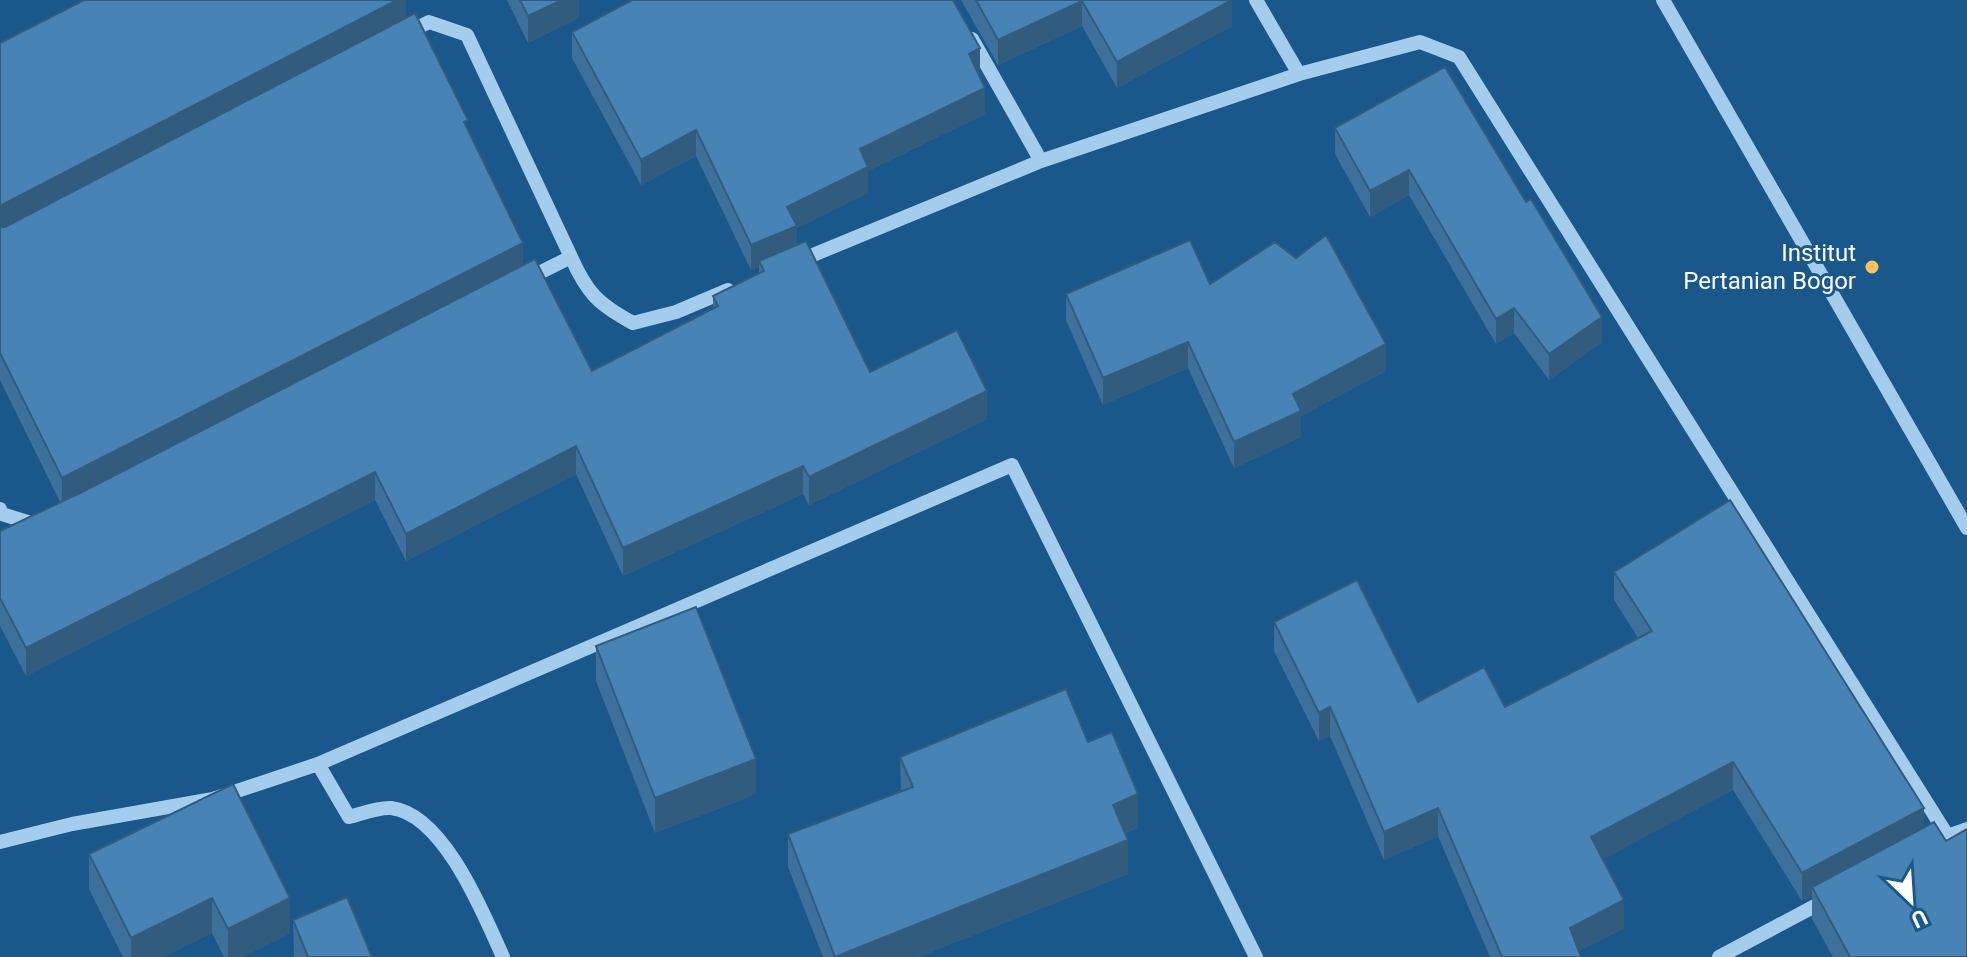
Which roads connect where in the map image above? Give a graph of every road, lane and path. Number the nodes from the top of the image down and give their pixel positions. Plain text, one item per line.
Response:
1 (1256, 0) edge
2 (1663, 0) edge
3 (965, 27) edge
4 (387, 44) edge
5 (1299, 74) junction
6 (1041, 161) junction
7 (571, 257) junction
8 (778, 269) edge
9 (749, 281) edge
10 (514, 286) edge
11 (0, 509) edge
12 (49, 521) edge
13 (1967, 528) edge
14 (318, 764) junction
15 (1967, 829) edge
16 (0, 842) edge
17 (1840, 892) edge
18 (503, 957) edge
19 (1256, 957) edge
20 (1719, 957) edge

1 - 5 street
2 - 13 street
3 - 6 street
4 - 7 street
5 - 6 street
5 - 15 street
6 - 8 street
7 - 9 street
7 - 10 street
11 - 12 street
14 - 16 street
14 - 18 street
14 - 19 street
17 - 20 street

